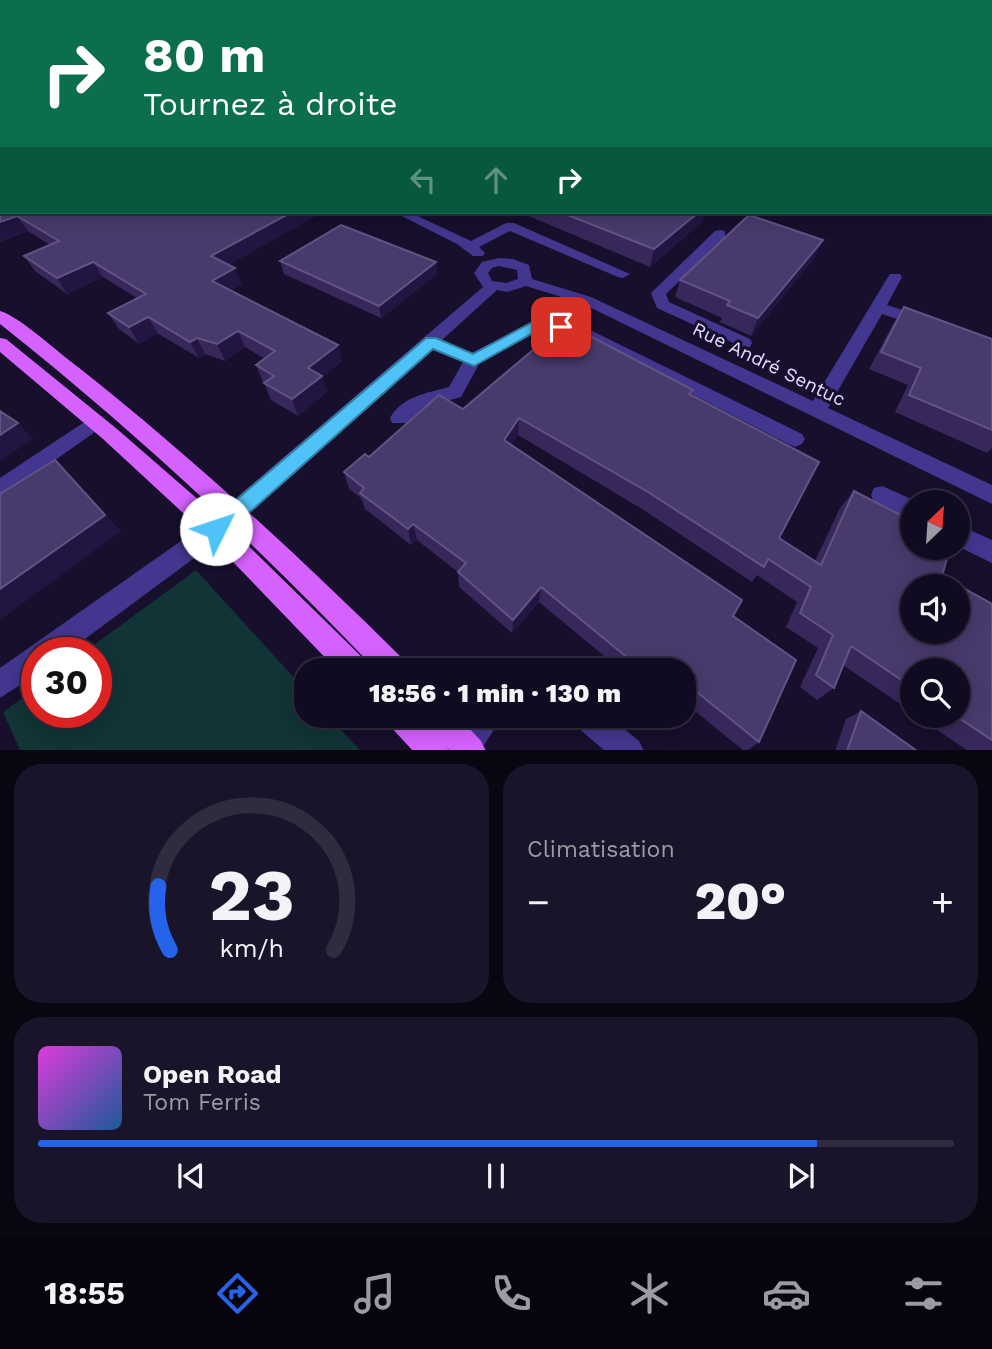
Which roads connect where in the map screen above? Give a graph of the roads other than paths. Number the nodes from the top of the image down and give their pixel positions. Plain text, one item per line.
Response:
1 (404, 214) edge
2 (720, 234) dead end
3 (470, 247) junction
4 (492, 263) junction
5 (623, 274) dead end
6 (895, 277) dead end
7 (525, 281) junction
8 (492, 286) junction
9 (662, 305) junction
10 (878, 307) junction
11 (0, 316) edge
12 (639, 325) junction
13 (941, 329) edge
14 (431, 342) junction
15 (0, 343) edge
16 (744, 343) dead end
17 (474, 360) junction
18 (778, 392) junction
19 (817, 411) junction
20 (400, 418) dead end
21 (760, 420) junction
22 (95, 422) junction
23 (795, 439) dead end
24 (0, 490) edge
25 (882, 495) dead end
26 (992, 495) edge
27 (900, 504) edge
28 (225, 522) junction
29 (970, 541) edge
30 (992, 552) edge
31 (66, 637) edge
32 (344, 658) edge
33 (383, 658) edge
34 (21, 669) edge
35 (0, 684) edge
36 (412, 728) edge
37 (448, 728) edge
38 (481, 728) edge
39 (601, 728) edge
40 (466, 749) edge
41 (433, 750) edge
42 (628, 750) edge

1 - 3 street, Rue André Sentuc
2 - 9 street
3 - 4 street, Rue André Sentuc
3 - 5 street
4 - 7 street, Rue André Sentuc
4 - 8 street
6 - 10 street
7 - 8 street, Rue André Sentuc
7 - 12 street, Rue André Sentuc
8 - 14 street
9 - 12 street
9 - 16 street
10 - 13 street
10 - 19 street
11 - 28 main road
12 - 18 street, Rue André Sentuc
14 - 17 street
14 - 28 street
15 - 22 main road
17 - 20 street
17 - 21 street
18 - 19 street, Rue André Sentuc
18 - 21 street
19 - 26 street, Rue André Sentuc
21 - 23 street
22 - 24 street
22 - 28 main road
25 - 27 street
28 - 31 street
28 - 32 main road
28 - 33 main road
29 - 30 street
34 - 35 street
36 - 41 main road
37 - 40 main road
38 - 40 street
39 - 42 street

